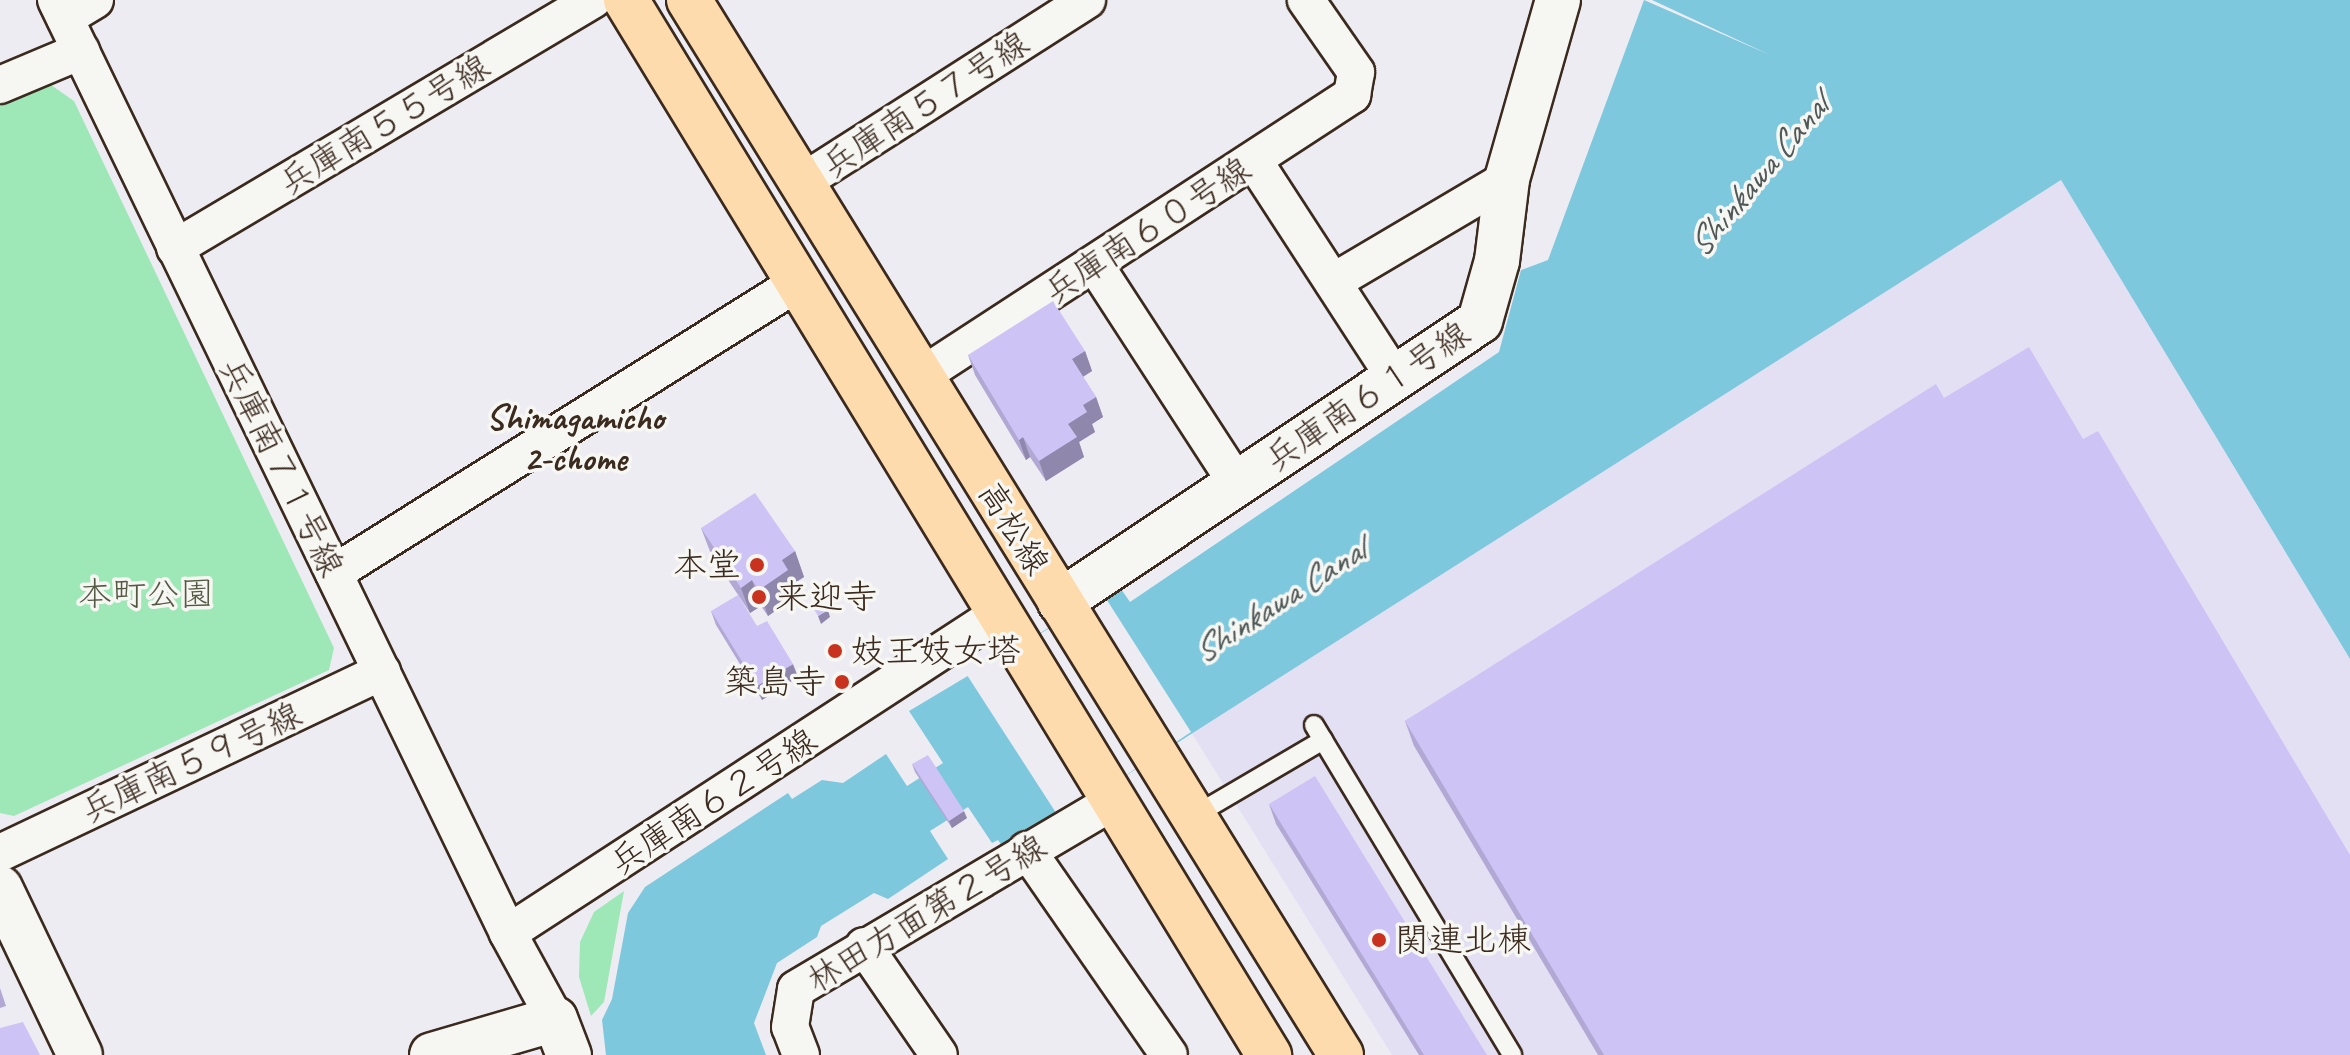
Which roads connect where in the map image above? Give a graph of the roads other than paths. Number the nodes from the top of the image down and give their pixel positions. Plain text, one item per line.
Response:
1 (593, 0) edge
2 (626, 0) edge
3 (689, 0) edge
4 (1087, 0) edge
5 (1306, 0) edge
6 (1558, 0) edge
7 (72, 6) edge
8 (81, 51) junction
9 (0, 85) edge
10 (1254, 161) junction
11 (1507, 179) junction
12 (804, 181) junction
13 (175, 248) junction
14 (1095, 265) junction
15 (799, 282) junction
16 (1333, 282) junction
17 (921, 376) junction
18 (1395, 378) junction
19 (1237, 484) junction
20 (334, 573) junction
21 (1063, 610) junction
22 (1008, 630) junction
23 (382, 672) junction
24 (1110, 795) junction
25 (1192, 817) junction
26 (1027, 850) junction
27 (0, 853) edge
28 (0, 888) edge
29 (508, 933) junction
30 (864, 946) junction
31 (553, 1032) edge
32 (80, 1055) edge
33 (432, 1055) edge
34 (801, 1055) edge
35 (939, 1055) edge
36 (1169, 1055) edge
37 (1269, 1055) edge
38 (1341, 1055) edge
39 (1512, 1055) edge

1 - 13 street, 兵庫南５５号線
2 - 15 main road, 高松線
3 - 12 main road, 高松線
4 - 12 street, 兵庫南５７号線
5 - 10 street, 兵庫南６０号線
6 - 11 street, 兵庫南６１号線
7 - 8 street, 兵庫南７１号線
8 - 9 street
8 - 13 street, 兵庫南７１号線
10 - 14 street, 兵庫南６０号線
10 - 16 street
11 - 16 street
11 - 18 street, 兵庫南６１号線
12 - 17 main road, 高松線
13 - 20 street, 兵庫南７１号線
14 - 17 street, 兵庫南６０号線
14 - 19 street
15 - 20 street
15 - 22 main road, 高松線
16 - 18 street
17 - 21 main road, 高松線
18 - 19 street, 兵庫南６１号線
19 - 21 street, 兵庫南６１号線
20 - 23 street, 兵庫南７１号線
21 - 25 main road, 高松線
22 - 24 main road, 高松線
22 - 29 street, 兵庫南６２号線
23 - 27 street, 兵庫南５９号線
23 - 29 street, 兵庫南７１号線
24 - 26 street, 林田方面第２号線
24 - 37 main road, 高松線
25 - 38 main road, 高松線
25 - 39 lane
26 - 30 street, 林田方面第２号線
26 - 36 street
28 - 32 street
29 - 31 street
30 - 34 street, 林田方面第２号線
30 - 35 street
31 - 33 street

